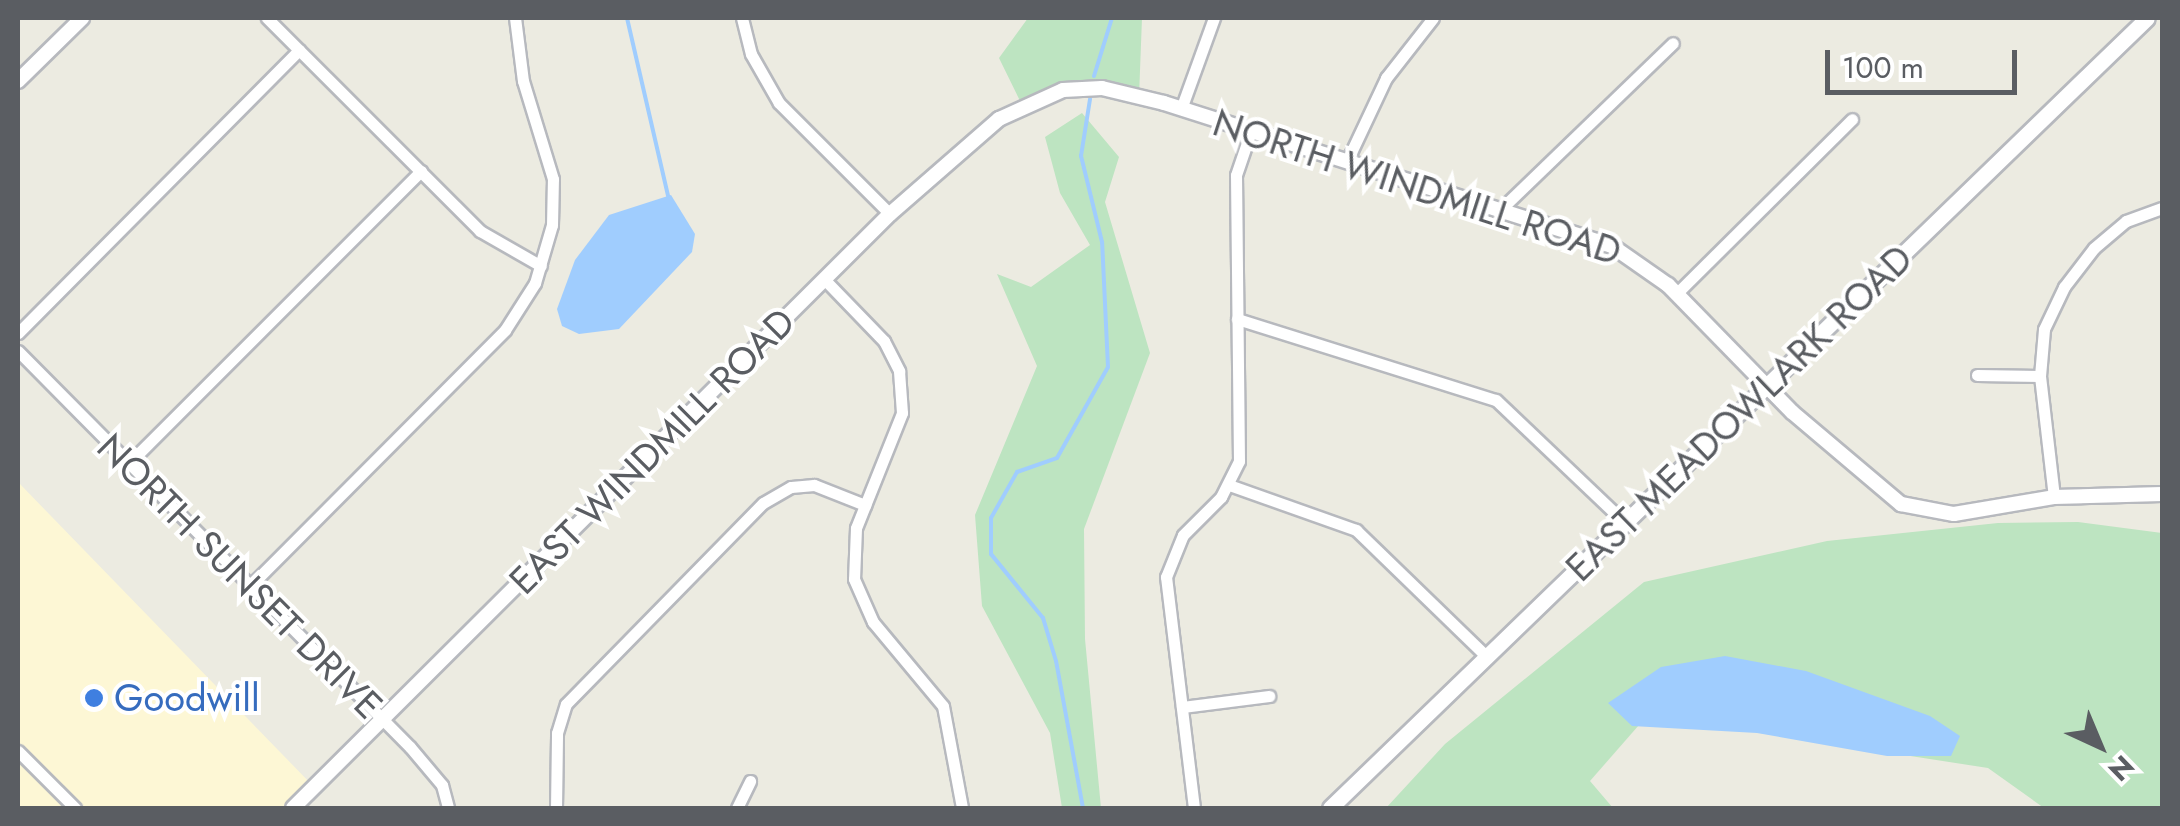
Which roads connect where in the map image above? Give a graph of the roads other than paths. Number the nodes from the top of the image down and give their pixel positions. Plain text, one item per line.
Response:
1 (82, 18) edge
2 (267, 18) edge
3 (515, 18) edge
4 (742, 18) edge
5 (1214, 18) edge
6 (1433, 18) edge
7 (2147, 18) edge
8 (1672, 43) dead end
9 (299, 50) junction
10 (18, 82) edge
11 (1022, 105) joint
12 (1182, 109) junction
13 (1852, 119) dead end
14 (1251, 130) junction
15 (1347, 161) junction
16 (420, 171) junction
17 (2162, 208) edge
18 (1500, 210) junction
19 (890, 214) junction
20 (541, 266) junction
21 (825, 280) junction
22 (1676, 294) junction
23 (1238, 319) junction
24 (18, 333) edge
25 (18, 352) edge
26 (1977, 376) dead end
27 (2040, 376) junction
28 (1767, 386) junction
29 (128, 463) junction
30 (1229, 486) junction
31 (2162, 494) edge
32 (2054, 498) junction
33 (866, 505) junction
34 (1625, 523) junction
35 (251, 585) junction
36 (1487, 657) junction
37 (1269, 696) dead end
38 (1182, 706) junction
39 (382, 720) junction
40 (19, 755) edge
41 (750, 781) dead end
42 (75, 808) edge
43 (293, 808) edge
44 (448, 808) edge
45 (556, 808) edge
46 (737, 808) edge
47 (962, 808) edge
48 (1194, 808) edge
49 (1330, 808) edge

1 - 10 street
2 - 9 street
3 - 20 street
4 - 19 street
5 - 12 street
6 - 15 street
7 - 28 main road, EAST MEADOWLARK ROAD
8 - 18 street
9 - 16 street
9 - 24 street
11 - 12 street, NORTH WINDMILL ROAD
11 - 19 street, EAST WINDMILL ROAD
12 - 14 street, NORTH WINDMILL ROAD
13 - 22 street
14 - 15 street, NORTH WINDMILL ROAD
14 - 23 street
15 - 18 street, NORTH WINDMILL ROAD
16 - 20 street
16 - 29 street
17 - 27 street
18 - 22 street, NORTH WINDMILL ROAD
19 - 21 street, EAST WINDMILL ROAD
20 - 35 street
21 - 33 street
21 - 39 street, EAST WINDMILL ROAD
22 - 28 street, NORTH WINDMILL ROAD
23 - 30 street
23 - 34 street
25 - 29 street, NORTH SUNSET DRIVE
26 - 27 street
27 - 32 street
28 - 32 street, NORTH WINDMILL ROAD
28 - 34 main road, EAST MEADOWLARK ROAD
29 - 35 street, NORTH SUNSET DRIVE
30 - 36 street
30 - 38 street
31 - 32 street, NORTH WINDMILL ROAD
33 - 45 street
33 - 47 street
34 - 36 main road, EAST MEADOWLARK ROAD
35 - 39 street, NORTH SUNSET DRIVE
36 - 49 main road, EAST MEADOWLARK ROAD
37 - 38 street
38 - 48 street
39 - 43 street, EAST WINDMILL ROAD
39 - 44 street, NORTH SUNSET DRIVE
40 - 42 street
41 - 46 street

